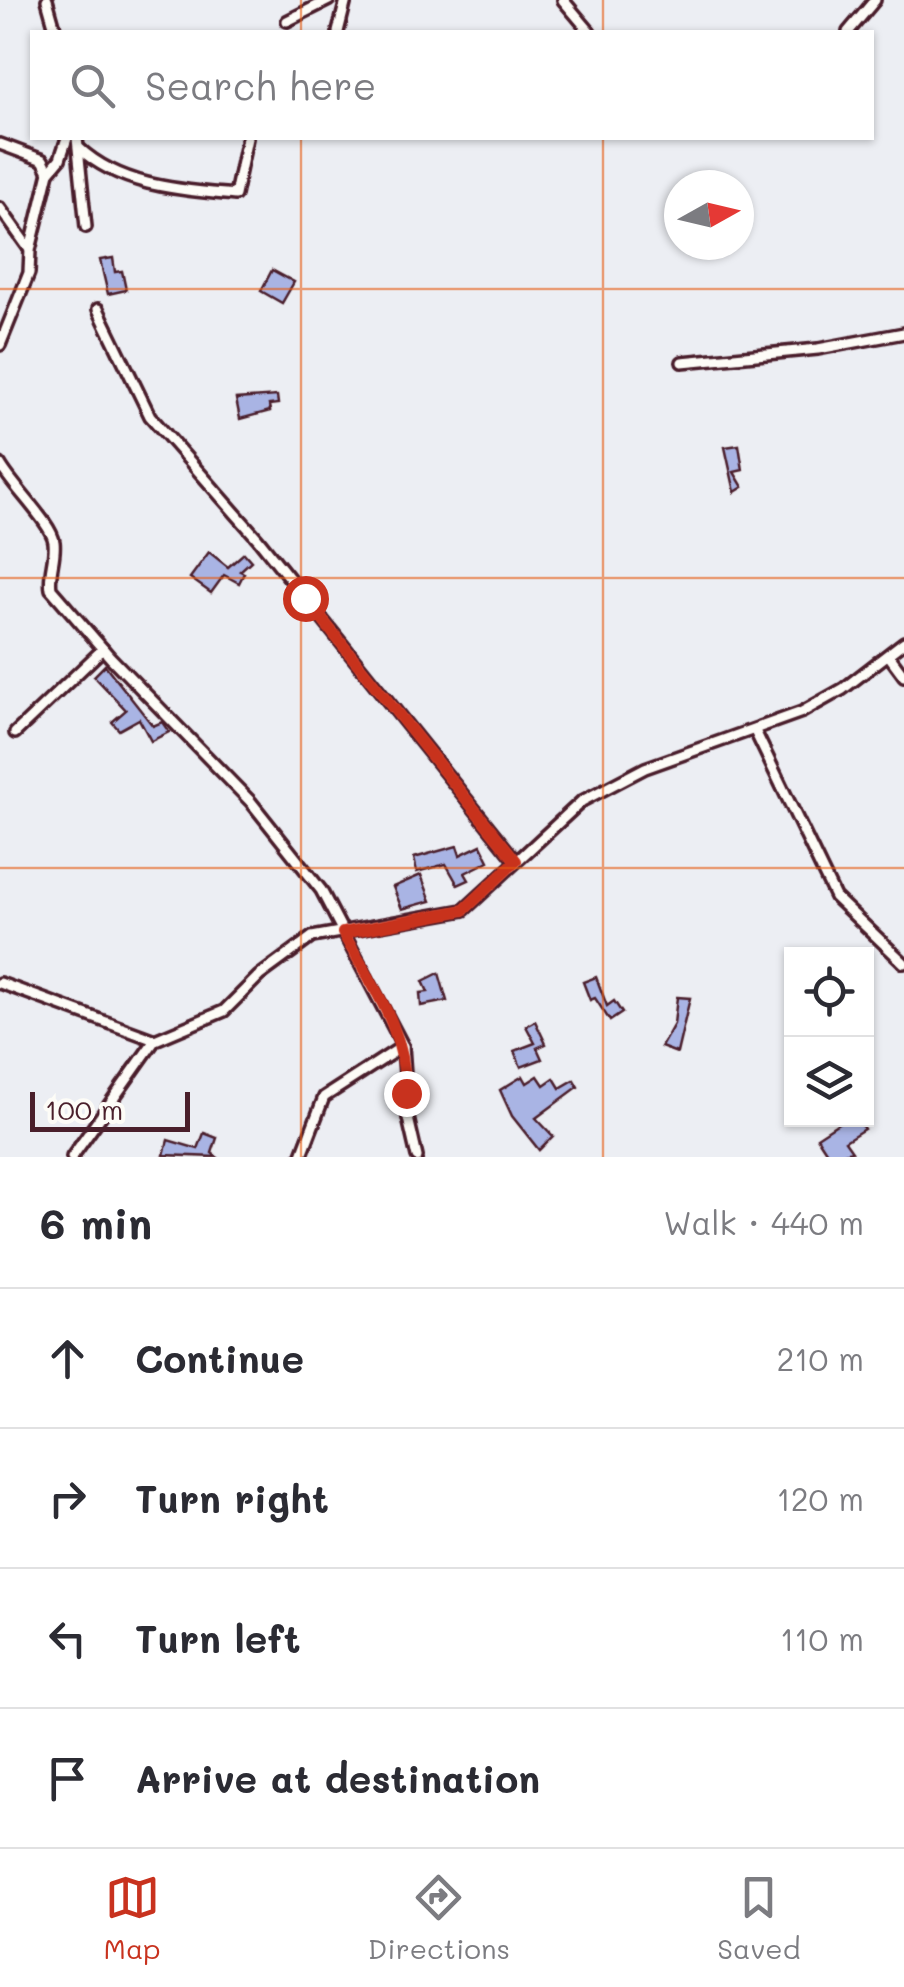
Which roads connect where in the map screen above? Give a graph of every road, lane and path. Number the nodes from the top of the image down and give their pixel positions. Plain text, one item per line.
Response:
1 (47, 0) edge
2 (329, 0) edge
3 (346, 0) edge
4 (563, 0) edge
5 (876, 0) edge
6 (288, 21) dead end
7 (55, 30) edge
8 (338, 30) edge
9 (588, 30) edge
10 (850, 30) edge
11 (66, 140) edge
12 (247, 140) edge
13 (78, 143) edge
14 (0, 144) edge
15 (49, 172) junction
16 (0, 208) edge
17 (86, 228) dead end
18 (30, 250) junction
19 (98, 308) dead end
20 (904, 333) edge
21 (0, 345) edge
22 (682, 362) dead end
23 (0, 464) edge
24 (904, 642) edge
25 (102, 649) junction
26 (890, 656) junction
27 (904, 676) edge
28 (755, 731) junction
29 (14, 733) dead end
30 (516, 861) junction
31 (343, 933) junction
32 (904, 963) edge
33 (0, 984) edge
34 (155, 1040) junction
35 (403, 1046) junction
36 (72, 1157) edge
37 (301, 1157) edge
38 (417, 1157) edge

1 - 7 street
2 - 6 street
3 - 8 street
4 - 9 street
5 - 10 street
11 - 15 street
12 - 13 street
13 - 17 street
14 - 15 street
15 - 18 street
16 - 18 street
18 - 21 street
19 - 30 street
20 - 22 street
23 - 25 street
24 - 26 street
25 - 29 street
25 - 31 street
26 - 27 street
26 - 28 street
28 - 30 street
28 - 32 street
30 - 31 street
31 - 34 street
31 - 35 street
33 - 34 street
34 - 36 street
35 - 37 street
35 - 38 street

